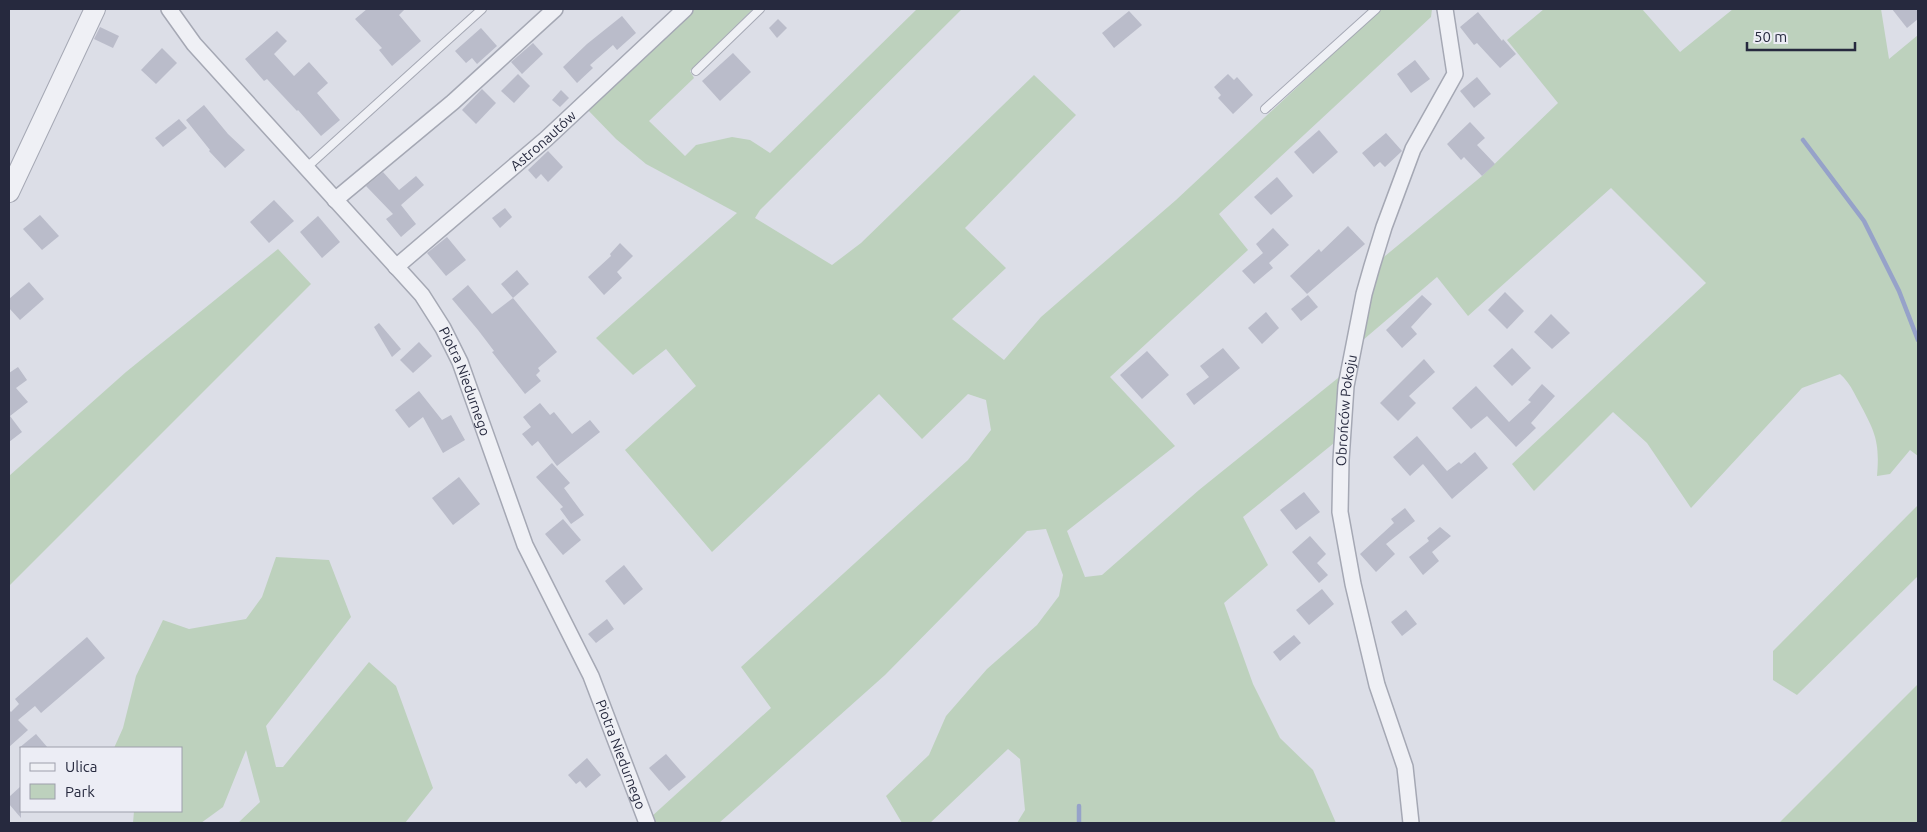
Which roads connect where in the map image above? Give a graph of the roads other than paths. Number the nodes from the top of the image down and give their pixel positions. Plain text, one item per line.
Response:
1 (95, 9) edge
2 (169, 9) edge
3 (482, 9) edge
4 (555, 9) edge
5 (685, 9) edge
6 (760, 9) edge
7 (1376, 9) edge
8 (1445, 9) edge
9 (696, 71) dead end
10 (1265, 109) dead end
11 (306, 168) junction
12 (9, 192) edge
13 (335, 200) junction
14 (396, 267) junction
15 (647, 823) edge
16 (1411, 823) edge

1 - 12 street
2 - 11 street, Piotra Niedurnego
3 - 11 lane
4 - 13 street
5 - 14 street, Astronautów
6 - 9 lane
7 - 10 lane
8 - 16 street, Obrońców Pokoju
11 - 13 street, Piotra Niedurnego
13 - 14 street, Piotra Niedurnego
14 - 15 street, Piotra Niedurnego

